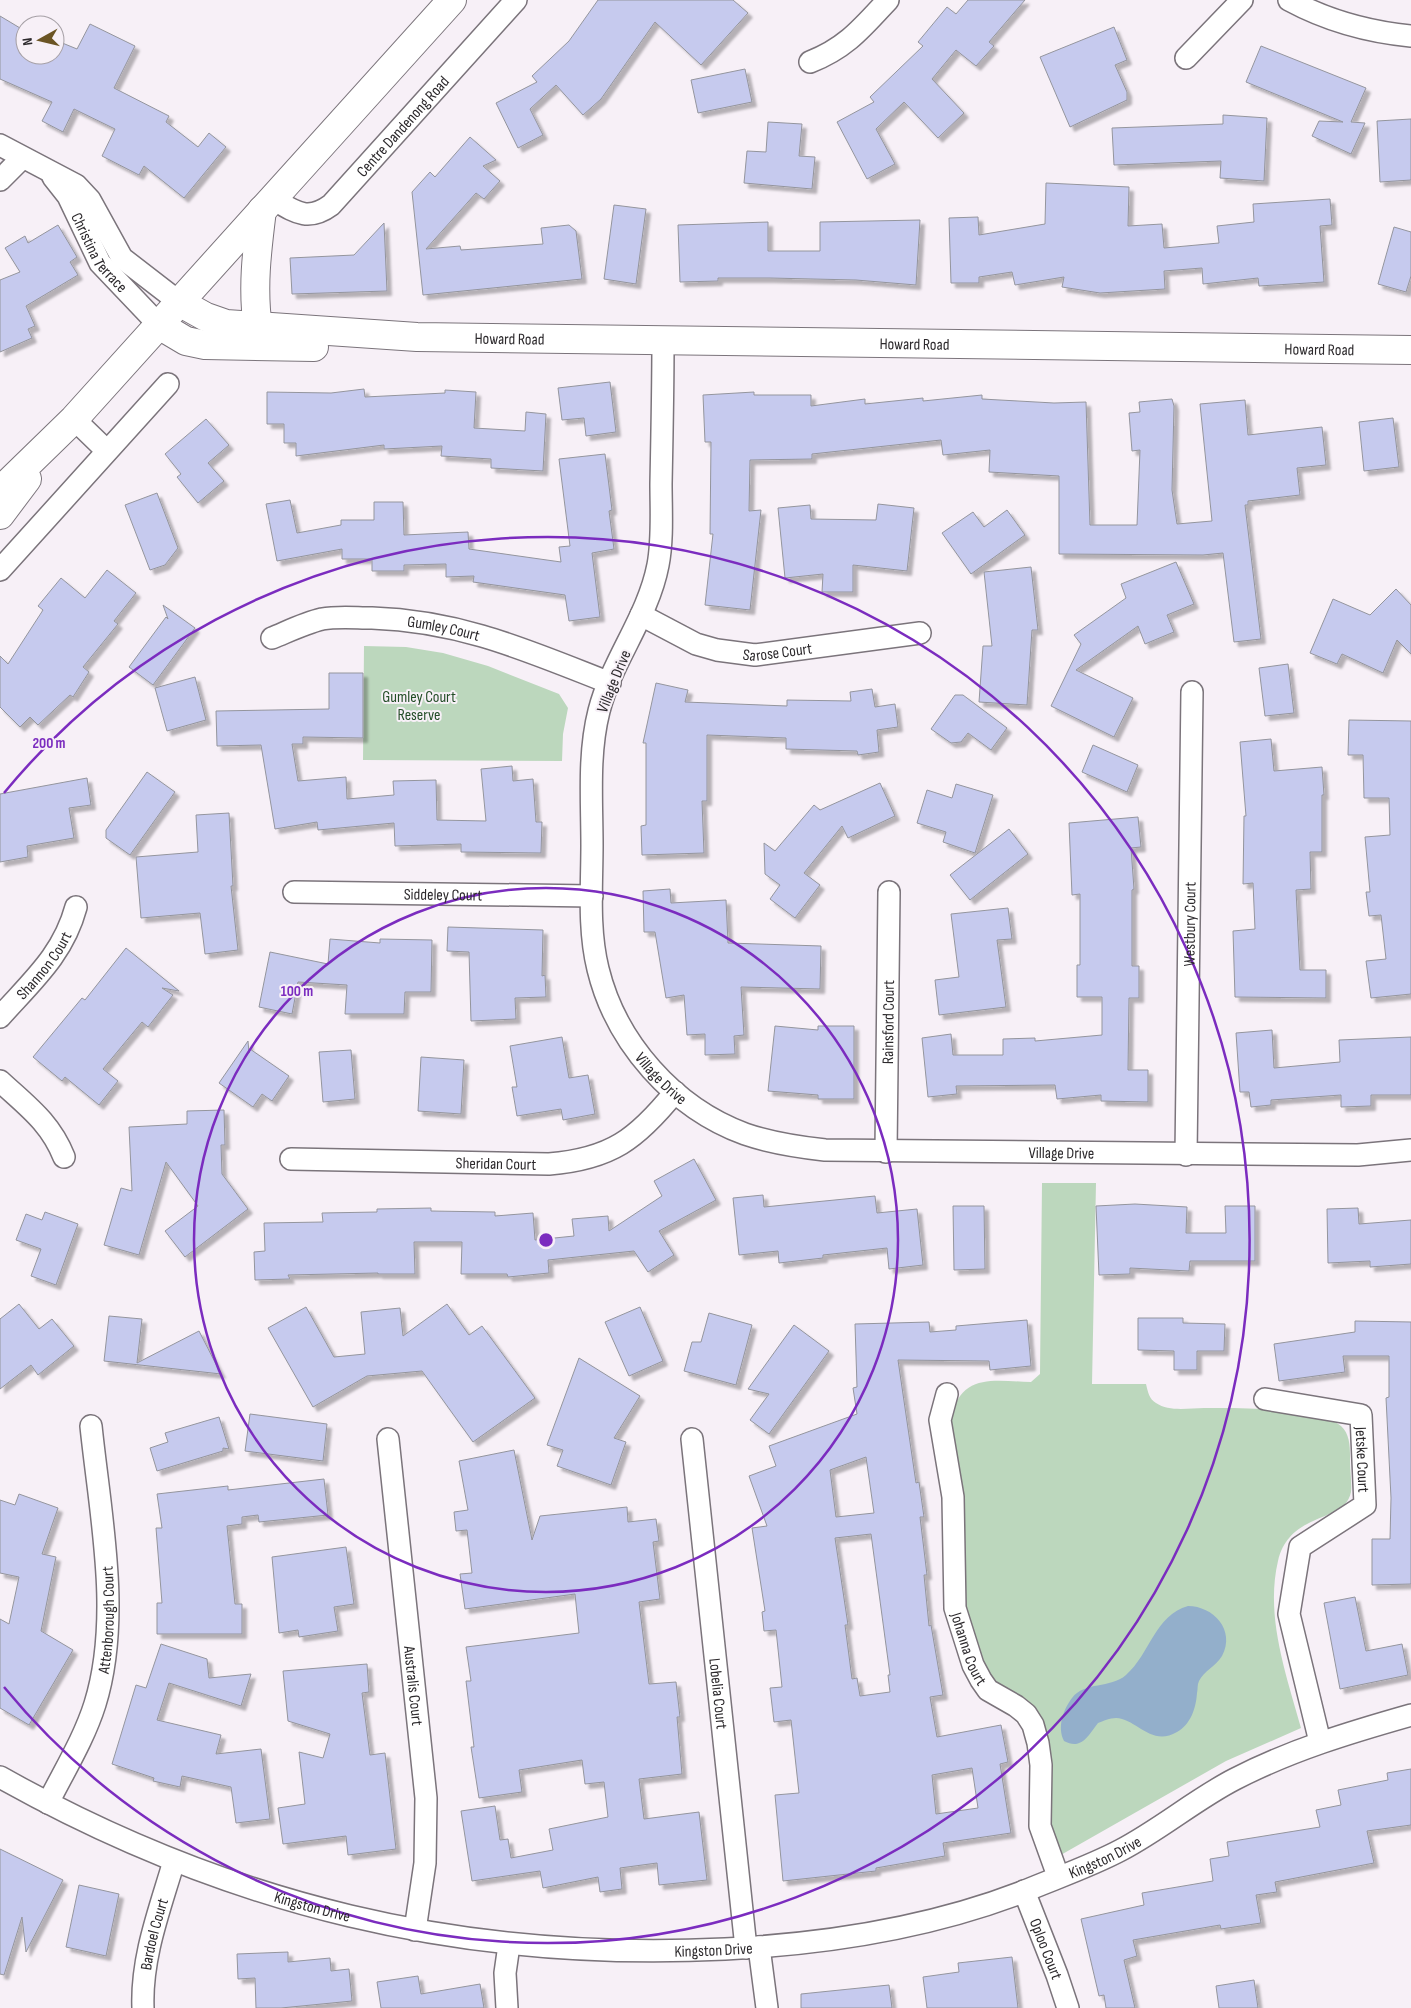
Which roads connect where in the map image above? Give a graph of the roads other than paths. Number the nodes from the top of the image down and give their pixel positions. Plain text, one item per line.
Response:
1 (452, 0) edge
2 (516, 0) edge
3 (888, 0) edge
4 (1242, 0) edge
5 (1289, 0) edge
6 (1411, 36) edge
7 (1186, 58) dead end
8 (810, 62) dead end
9 (0, 145) edge
10 (22, 158) junction
11 (49, 173) junction
12 (0, 180) edge
13 (268, 205) junction
14 (179, 302) junction
15 (159, 325) junction
16 (258, 328) junction
17 (417, 337) junction
18 (663, 340) junction
19 (1411, 350) edge
20 (168, 384) dead end
21 (74, 419) junction
22 (106, 450) junction
23 (0, 491) edge
24 (0, 515) edge
25 (0, 570) edge
26 (641, 615) junction
27 (920, 633) dead end
28 (272, 638) dead end
29 (610, 683) junction
30 (1192, 692) dead end
31 (294, 892) dead end
32 (889, 892) dead end
33 (592, 896) junction
34 (76, 907) dead end
35 (0, 1017) edge
36 (0, 1081) edge
37 (675, 1092) junction
38 (1411, 1150) edge
39 (886, 1152) junction
40 (1186, 1155) junction
41 (64, 1157) dead end
42 (291, 1159) dead end
43 (947, 1394) dead end
44 (1265, 1399) dead end
45 (91, 1426) dead end
46 (388, 1439) dead end
47 (692, 1439) dead end
48 (1411, 1715) edge
49 (1320, 1742) junction
50 (0, 1777) edge
51 (48, 1804) junction
52 (174, 1861) junction
53 (1058, 1876) junction
54 (1024, 1891) junction
55 (415, 1930) junction
56 (509, 1945) junction
57 (753, 1947) junction
58 (143, 2008) edge
59 (507, 2008) edge
60 (767, 2008) edge
61 (1068, 2008) edge

1 - 13 main road
2 - 13 street, Centre Dandenong Road
3 - 8 street
4 - 7 street
5 - 6 street
9 - 10 street, Christina Terrace
10 - 11 street, Christina Terrace
10 - 12 street
11 - 14 street, Christina Terrace
11 - 15 street, Christina Terrace
13 - 14 main road
13 - 16 main road
14 - 15 main road
14 - 16 main road, Howard Road
15 - 17 main road, Howard Road
15 - 21 main road
16 - 17 main road, Howard Road
17 - 18 main road, Howard Road
18 - 19 main road, Howard Road
18 - 26 street, Village Drive
20 - 22 street
21 - 22 street
21 - 23 main road
21 - 24 main road
22 - 25 street
26 - 27 street, Sarose Court
26 - 29 street, Village Drive
28 - 29 street, Gumley Court
29 - 33 street, Village Drive
30 - 40 street, Westbury Court
31 - 33 street, Siddeley Court
32 - 39 street, Rainsford Court
33 - 37 street, Village Drive
34 - 35 street, Shannon Court
36 - 41 street
37 - 39 street, Village Drive
37 - 42 street, Sheridan Court
38 - 40 street, Village Drive
39 - 40 street, Village Drive
43 - 53 street, Johanna Court
44 - 49 street, Jetske Court
45 - 51 street, Attenborough Court
46 - 55 street, Australis Court
47 - 57 street, Lobelia Court
48 - 49 street, Kingston Drive
49 - 53 street, Kingston Drive
50 - 51 street, Kingston Drive
51 - 52 street, Kingston Drive
52 - 55 street, Kingston Drive
52 - 58 street, Bardoel Court
53 - 54 street, Kingston Drive
54 - 57 street, Kingston Drive
54 - 61 street, Oploo Court
55 - 56 street, Kingston Drive
56 - 57 street, Kingston Drive
56 - 59 street
57 - 60 street, Lobelia Court

